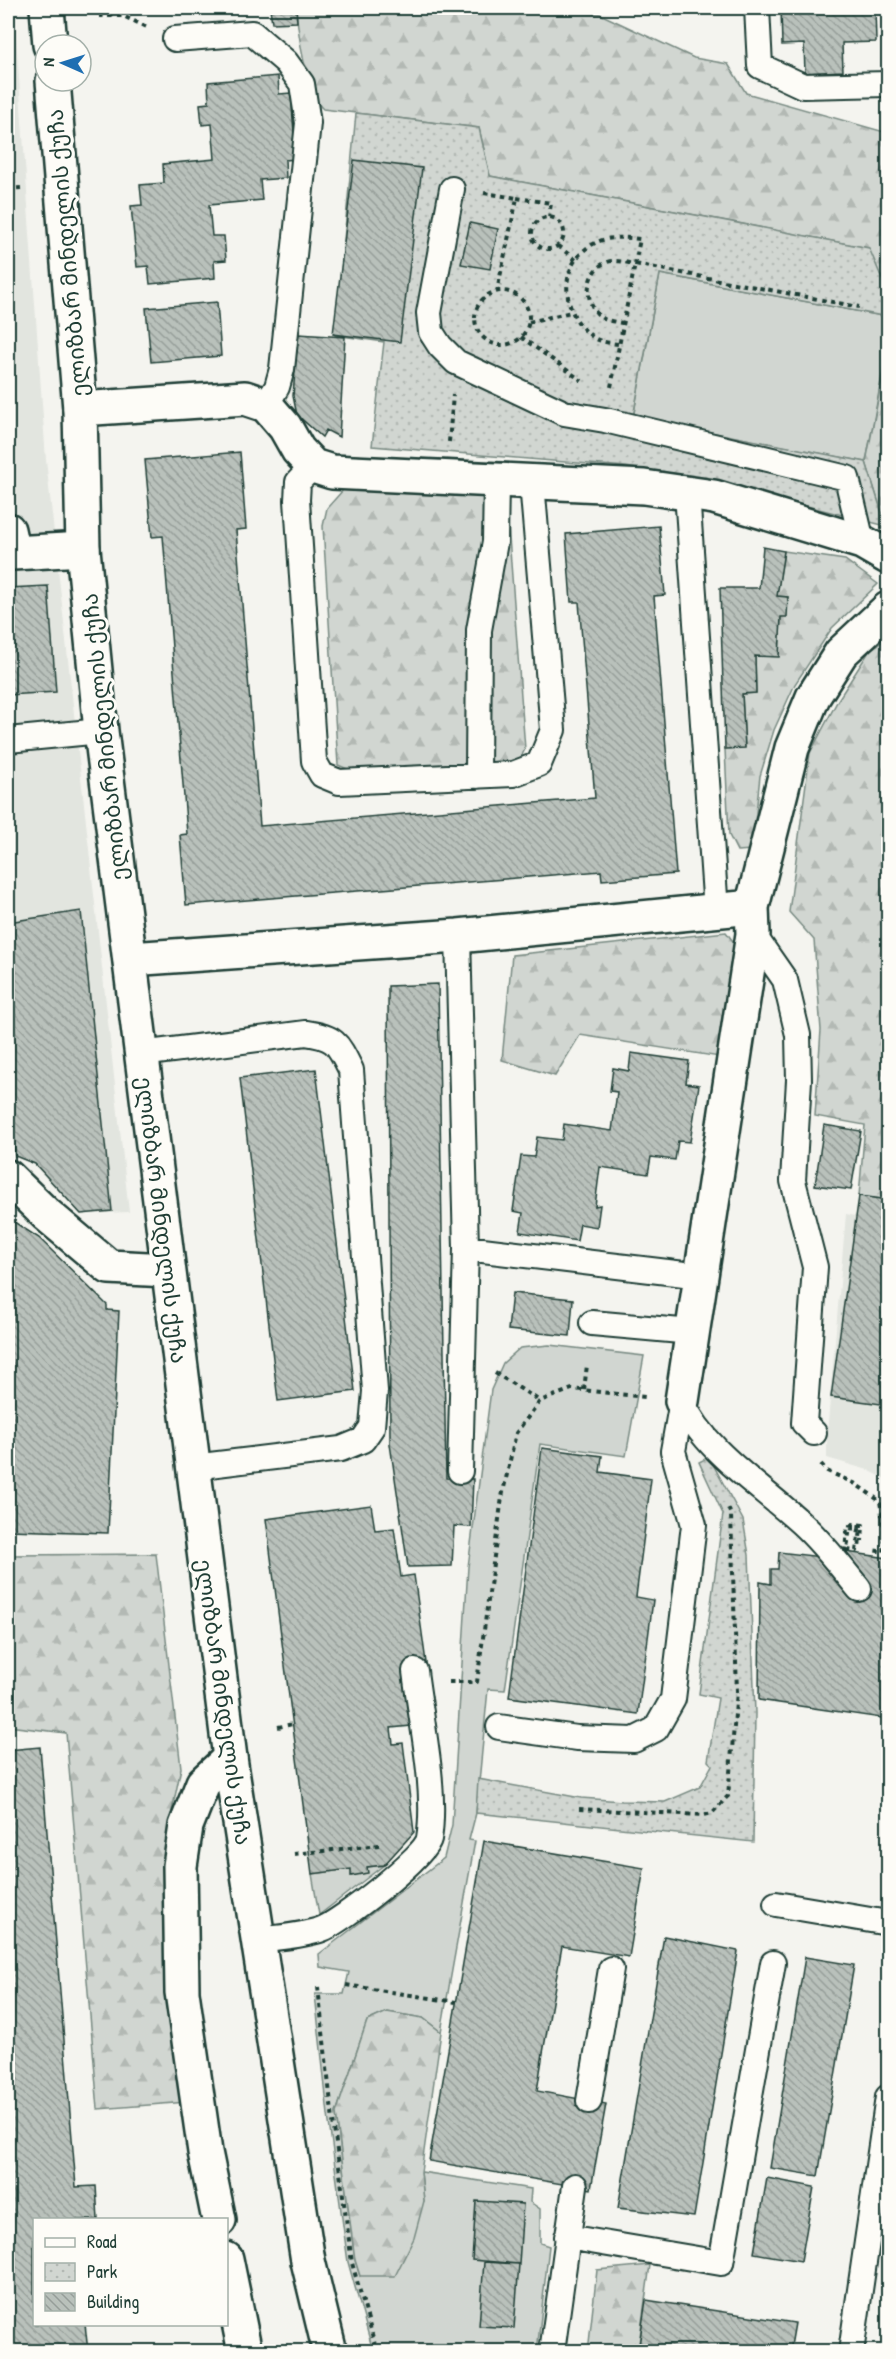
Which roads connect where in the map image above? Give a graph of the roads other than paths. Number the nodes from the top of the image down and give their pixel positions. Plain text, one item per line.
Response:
1 (47, 8) edge
2 (757, 8) edge
3 (49, 33) edge
4 (175, 39) road end
5 (888, 84) edge
6 (54, 93) edge
7 (452, 189) road end
8 (266, 405) junction
9 (80, 410) junction
10 (313, 466) junction
11 (496, 482) junction
12 (532, 483) junction
13 (687, 493) junction
14 (9, 545) edge
15 (83, 549) junction
16 (875, 550) edge
17 (888, 609) edge
18 (101, 730) junction
19 (8, 740) edge
20 (478, 776) junction
21 (716, 911) junction
22 (753, 921) junction
23 (459, 936) junction
24 (130, 959) junction
25 (141, 1054) junction
26 (8, 1177) edge
27 (466, 1248) junction
28 (167, 1270) junction
29 (701, 1276) junction
30 (592, 1323) dead end
31 (692, 1332) junction
32 (682, 1401) junction
33 (814, 1433) road end
34 (193, 1467) junction
35 (460, 1471) dead end
36 (860, 1589) dead end
37 (415, 1671) dead end
38 (499, 1727) dead end
39 (230, 1758) junction
40 (776, 1904) dead end
41 (888, 1923) edge
42 (259, 1940) junction
43 (773, 1963) dead end
44 (612, 1969) dead end
45 (888, 2097) edge
46 (589, 2101) dead end
47 (574, 2186) dead end
48 (219, 2218) edge
49 (567, 2237) junction
50 (228, 2269) edge
51 (245, 2352) edge
52 (330, 2352) edge
53 (552, 2352) edge
54 (851, 2352) edge

1 - 3 street
2 - 5 lane
4 - 8 lane
6 - 9 street, ელიზბარ მინდელის ქუჩა
7 - 16 lane
8 - 9 street
8 - 10 street
9 - 15 street, ელიზბარ მინდელის ქუჩა
10 - 11 street
10 - 20 lane
11 - 12 street
11 - 20 lane
12 - 13 street
12 - 20 lane
13 - 16 street
13 - 21 lane
14 - 15 street
15 - 18 street, ელიზბარ მინდელის ქუჩა
17 - 22 street
18 - 19 lane
18 - 24 street, ელიზბარ მინდელის ქუჩა
21 - 22 street
21 - 23 street
22 - 29 street
22 - 33 lane
23 - 24 street
23 - 27 lane
24 - 25 street, ელიზბარ მინდელის ქუჩა
25 - 28 street, ელიზბარ მინდელის ქუჩა
25 - 34 lane
26 - 28 street
27 - 29 lane
27 - 35 lane
28 - 34 street, ელიზბარ მინდელის ქუჩა
29 - 31 street
30 - 31 lane
31 - 32 street
32 - 36 lane
32 - 38 lane
34 - 39 street, ელიზბარ მინდელის ქუჩა
37 - 42 lane
39 - 42 street, ელიზბარ მინდელის ქუჩა
39 - 48 street
40 - 41 lane
42 - 52 street, ელიზბარ მინდელის ქუჩა
43 - 49 lane
44 - 46 lane
45 - 54 lane
47 - 49 lane
49 - 53 lane
50 - 51 street

